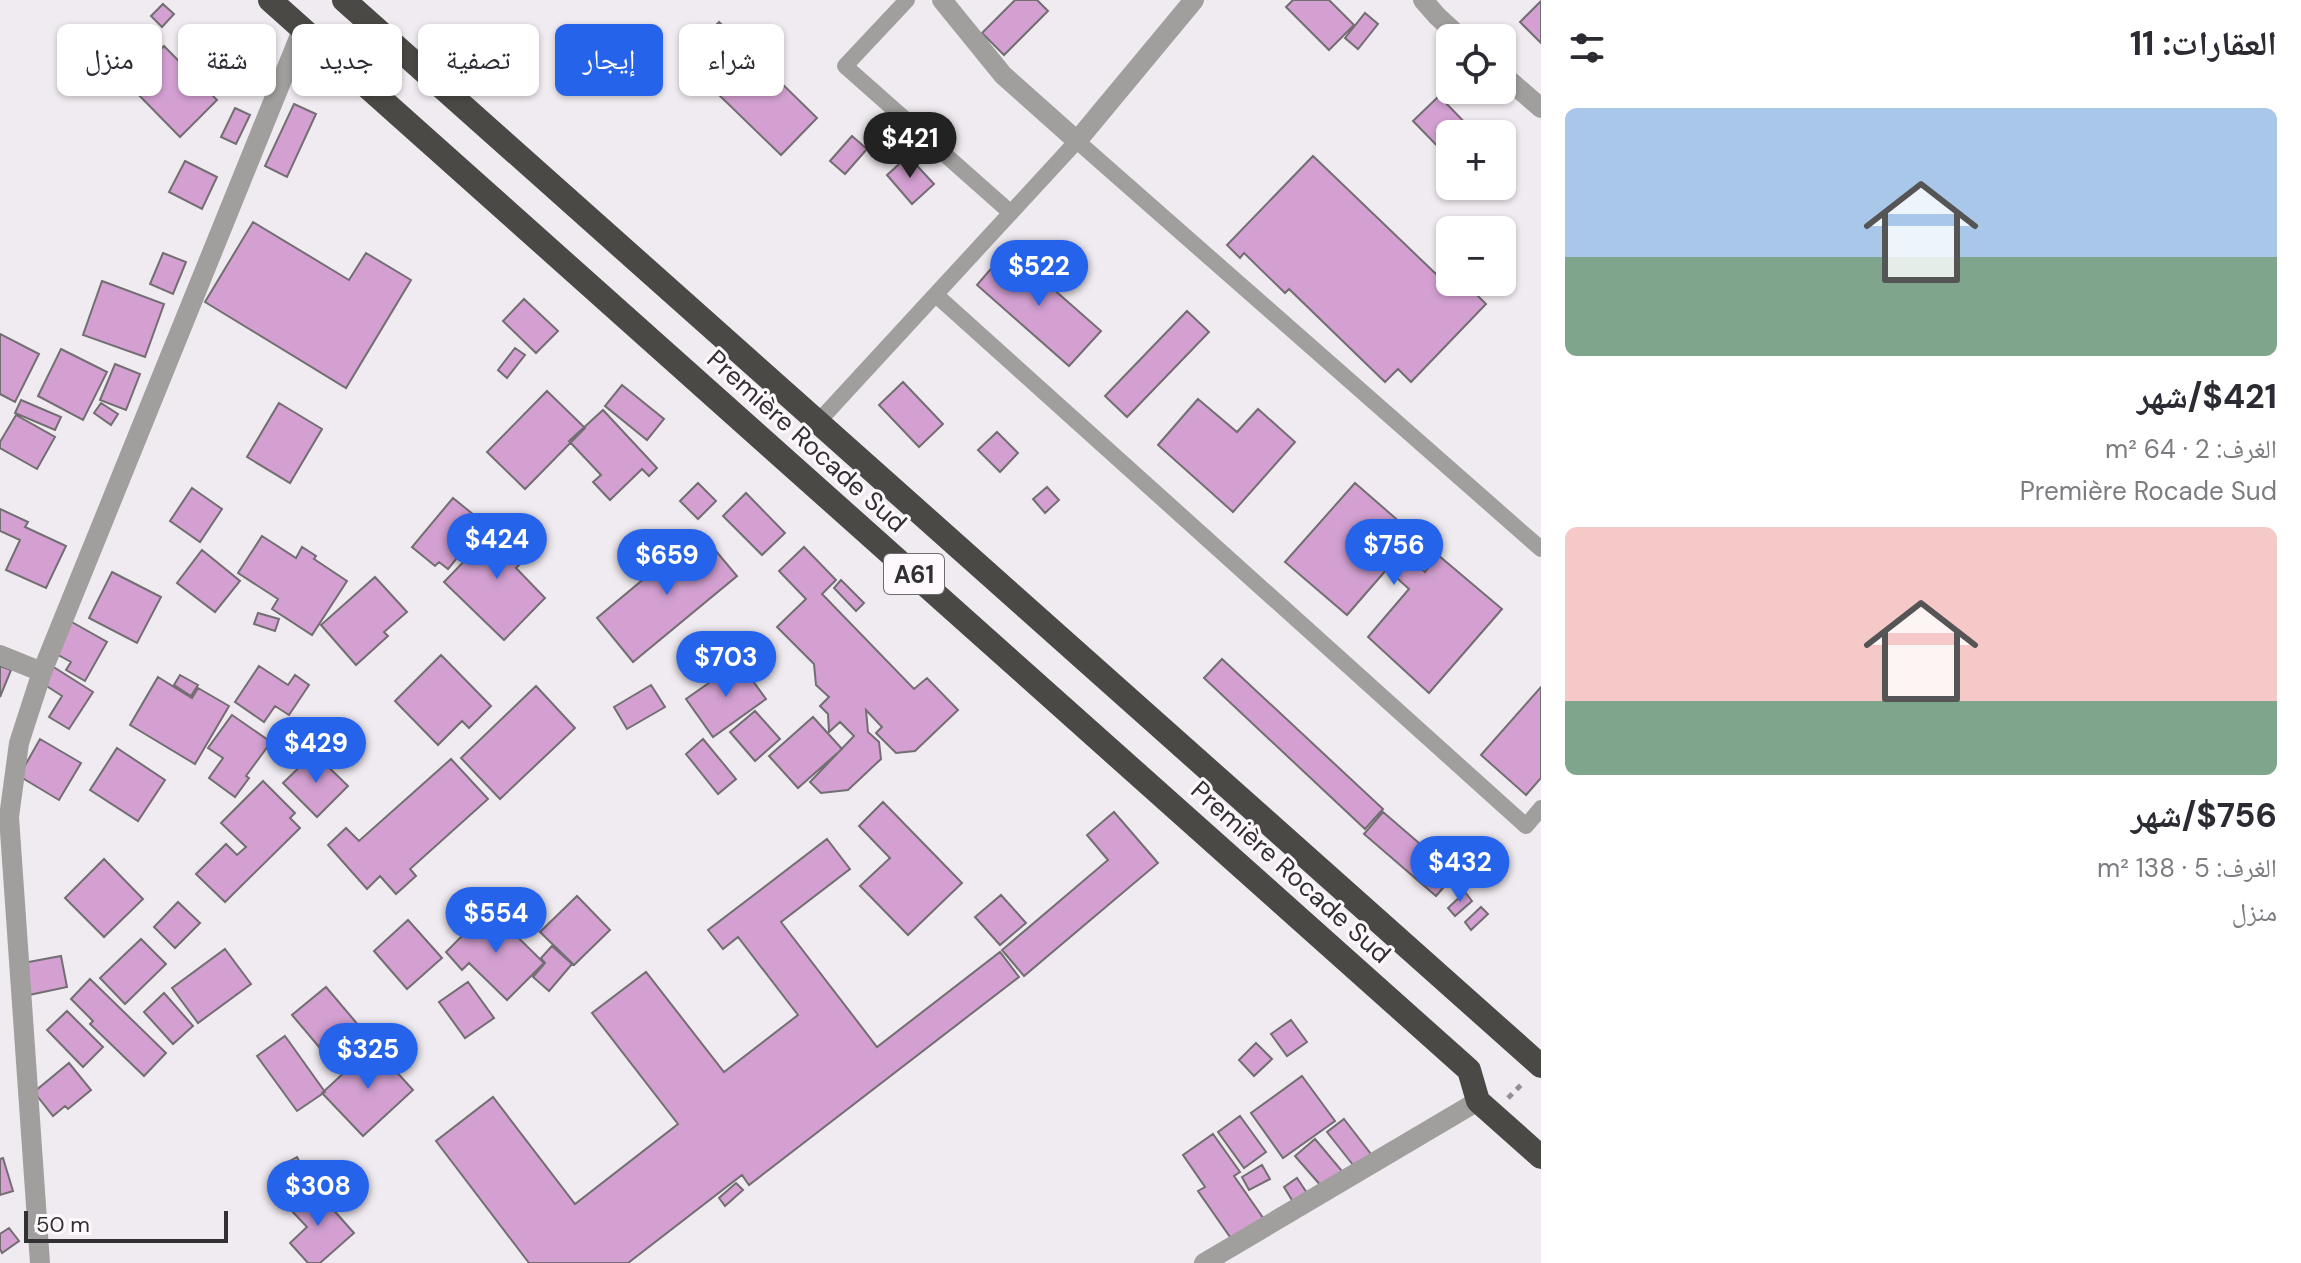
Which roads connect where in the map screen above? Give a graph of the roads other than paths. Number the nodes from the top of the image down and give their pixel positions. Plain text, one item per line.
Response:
1 (270, 0) edge
2 (344, 0) edge
3 (907, 0) edge
4 (942, 0) edge
5 (1194, 0) edge
6 (1423, 0) edge
7 (298, 24) edge
8 (1446, 24) edge
9 (292, 55) edge
10 (1516, 86) edge
11 (379, 96) edge
12 (1541, 108) edge
13 (1077, 141) junction
14 (1011, 213) junction
15 (936, 295) junction
16 (818, 422) junction
17 (1541, 549) edge
18 (0, 655) edge
19 (42, 672) junction
20 (1541, 808) edge
21 (1541, 1066) edge
22 (1478, 1101) junction
23 (1541, 1157) edge
24 (40, 1263) edge
25 (1204, 1263) edge

1 - 7 highway, Première Rocade Sud / A61
2 - 16 highway, Première Rocade Sud / A61
3 - 14 lane
4 - 13 street
5 - 13 street
6 - 8 street
9 - 19 street
10 - 12 street
11 - 22 highway, Première Rocade Sud / A61
13 - 14 lane
13 - 17 lane
14 - 15 lane
15 - 16 lane
15 - 20 lane
16 - 21 highway, Première Rocade Sud / A61
18 - 19 street
19 - 24 street
22 - 23 highway, Première Rocade Sud / A61
22 - 25 street

